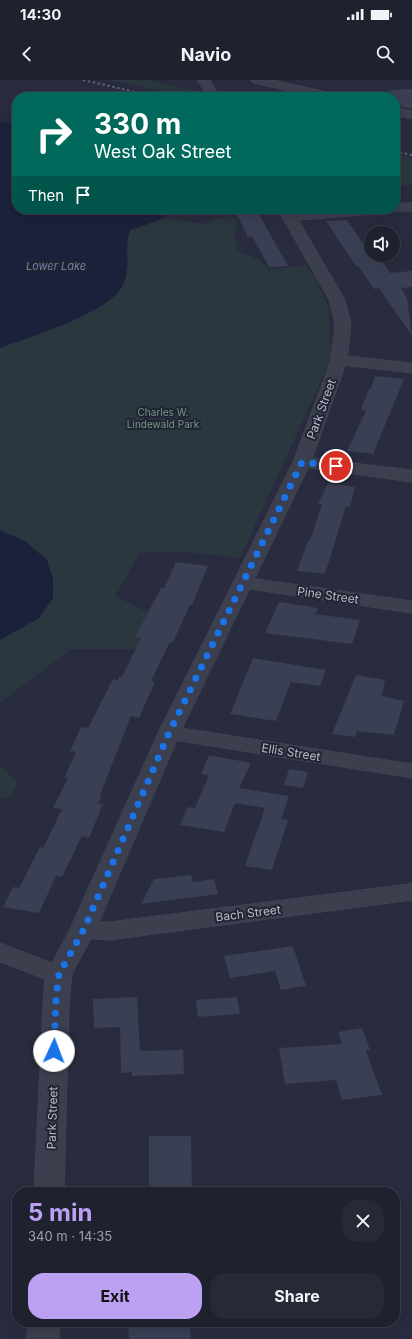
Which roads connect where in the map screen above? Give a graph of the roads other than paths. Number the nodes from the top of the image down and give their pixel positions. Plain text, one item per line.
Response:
1 (204, 80) edge
2 (257, 80) edge
3 (211, 92) edge
4 (310, 92) edge
5 (412, 207) edge
6 (400, 208) edge
7 (289, 214) edge
8 (339, 360) junction
9 (412, 368) edge
10 (302, 462) junction
11 (412, 476) edge
12 (243, 583) junction
13 (412, 607) edge
14 (169, 733) junction
15 (412, 771) edge
16 (412, 892) edge
17 (84, 929) junction
18 (0, 952) edge
19 (59, 974) junction
20 (49, 1187) edge
21 (44, 1327) edge
22 (43, 1339) edge

1 - 3 street
2 - 4 street
5 - 6 street
7 - 8 street, Park Street
8 - 9 street
8 - 10 street, Park Street
10 - 11 street
10 - 12 street, Park Street
12 - 13 street, Pine Street
12 - 14 street, Park Street
14 - 15 street, Ellis Street
14 - 17 street, Park Street
16 - 17 street, Bach Street
17 - 19 street, Park Street
18 - 19 street
19 - 20 street, Park Street
21 - 22 street

